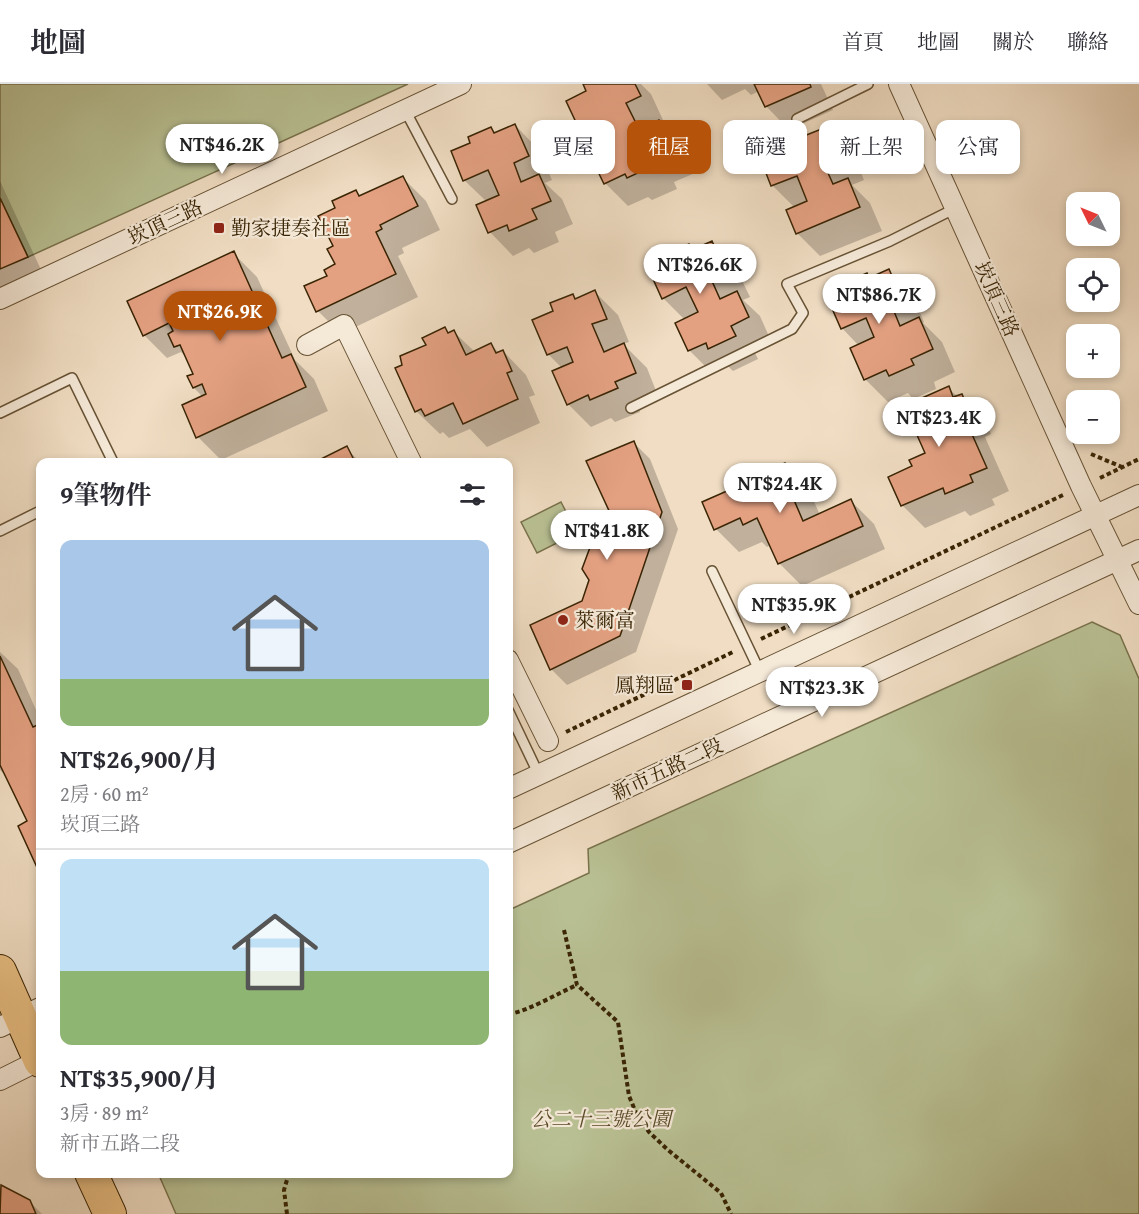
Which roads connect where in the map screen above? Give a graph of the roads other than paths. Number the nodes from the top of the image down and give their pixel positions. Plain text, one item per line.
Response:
1 (461, 84) edge
2 (868, 84) edge
3 (899, 84) edge
4 (405, 110) junction
5 (797, 119) dead end
6 (452, 199) dead end
7 (956, 208) junction
8 (0, 299) edge
9 (307, 345) dead end
10 (631, 408) dead end
11 (0, 413) edge
12 (111, 458) edge
13 (409, 458) edge
14 (1139, 495) edge
15 (36, 513) edge
16 (1095, 515) junction
17 (0, 531) edge
18 (1139, 550) edge
19 (1119, 559) junction
20 (712, 571) dead end
21 (1139, 604) edge
22 (513, 670) edge
23 (760, 672) junction
24 (513, 720) edge
25 (548, 741) road end
26 (539, 775) junction
27 (513, 787) edge
28 (513, 841) edge
29 (0, 971) edge
30 (20, 1017) edge
31 (36, 1051) edge
32 (36, 1062) edge
33 (0, 1080) edge
34 (93, 1178) edge
35 (110, 1214) edge

1 - 4 street, 崁頂三路
2 - 5 lane
3 - 7 street, 崁頂三路
4 - 6 lane
4 - 8 street, 崁頂三路
7 - 10 lane
7 - 16 street, 崁頂三路
9 - 13 street
11 - 12 lane
14 - 16 street
15 - 17 lane
16 - 19 street, 崁頂三路
16 - 23 street
18 - 19 street, 新市五路二段
19 - 21 street
19 - 28 street, 新市五路二段
20 - 23 lane
22 - 25 street
23 - 26 street
24 - 26 lane
26 - 27 street
29 - 30 main road
30 - 31 main road
32 - 33 street
34 - 35 main road

